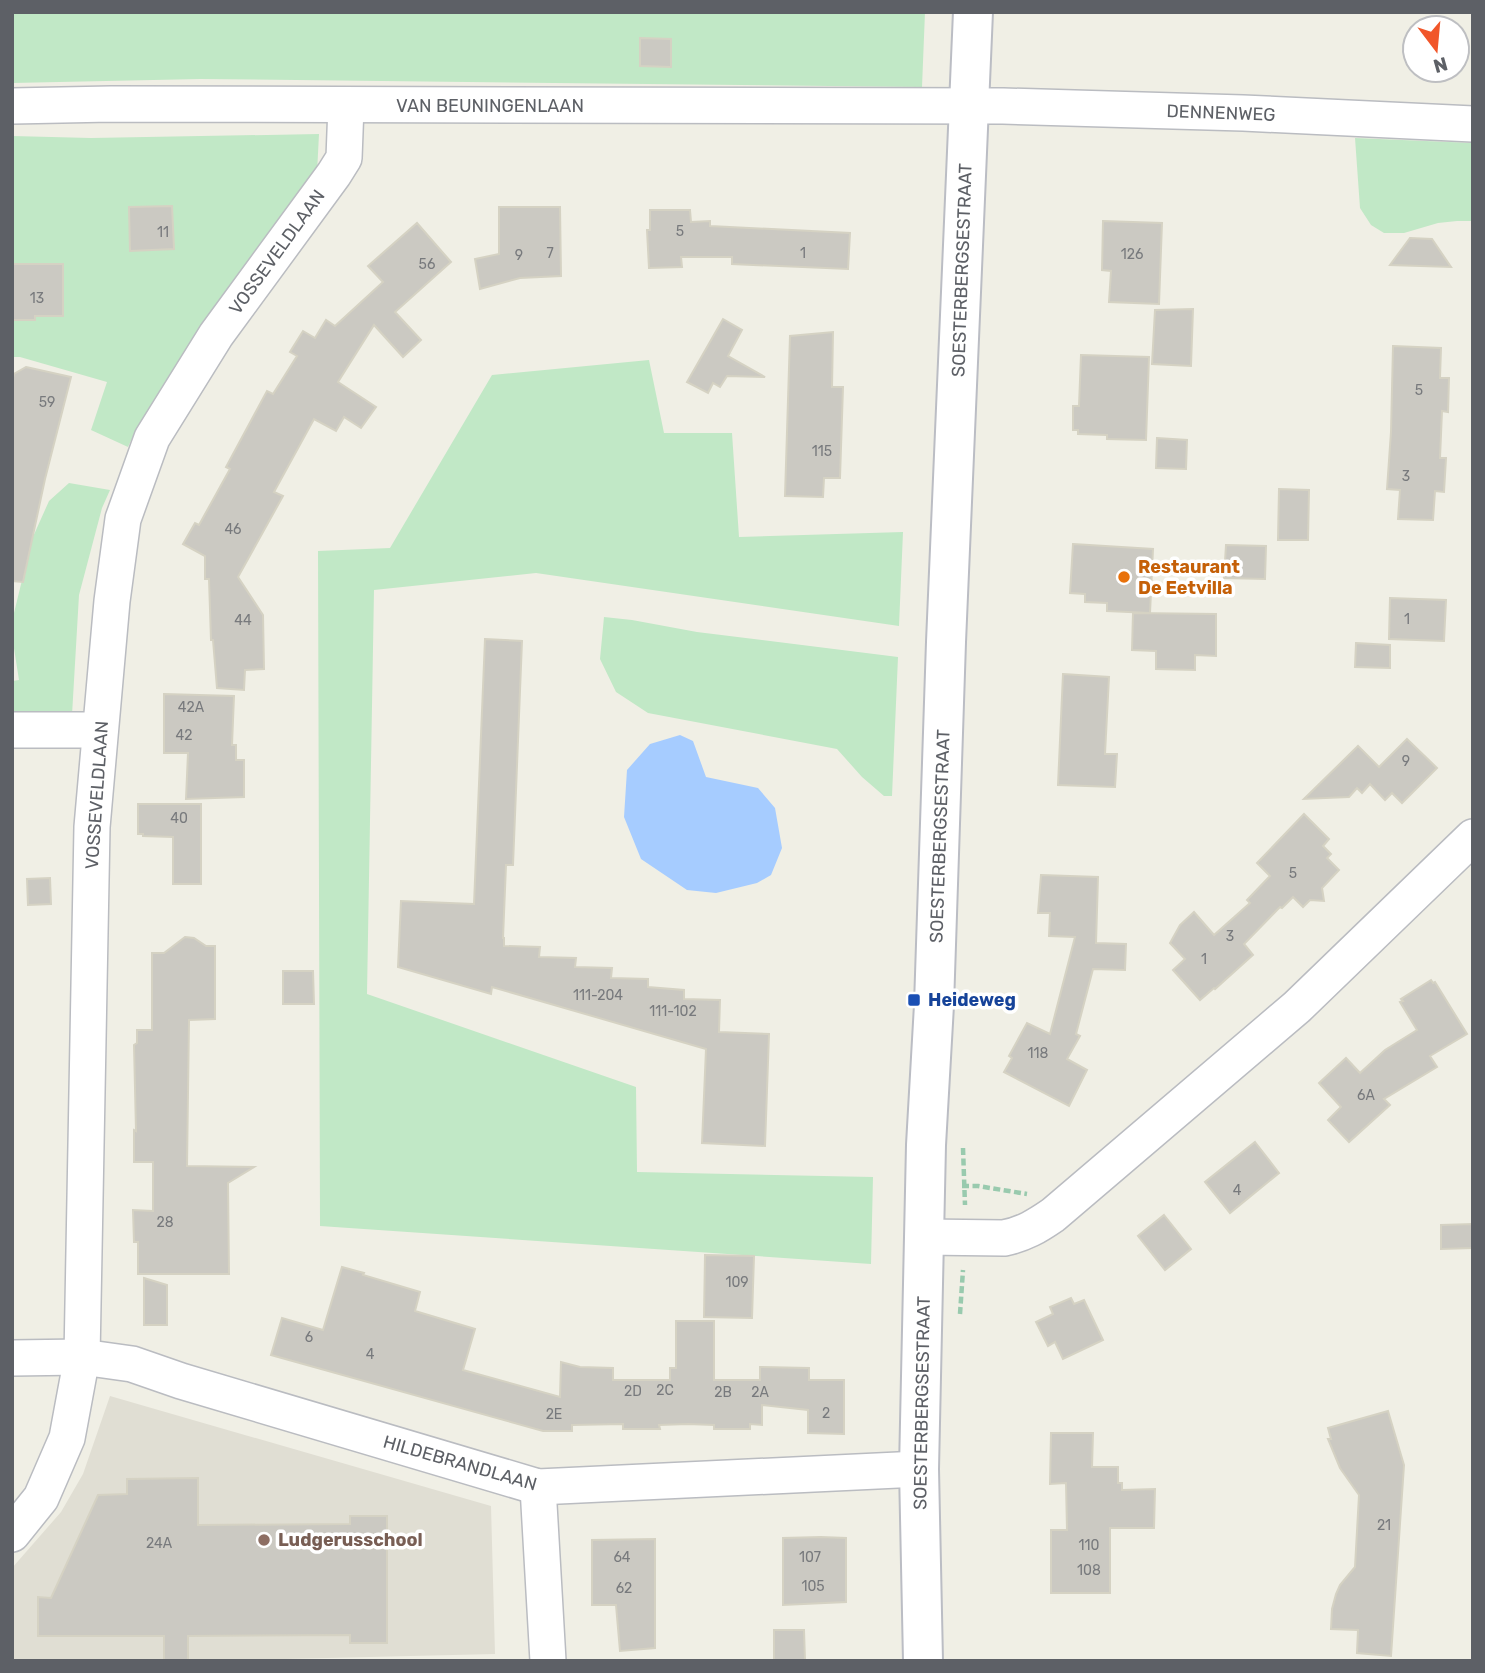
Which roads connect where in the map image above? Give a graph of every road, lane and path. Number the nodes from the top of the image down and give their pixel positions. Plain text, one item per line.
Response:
1 (974, 12) edge
2 (12, 106) edge
3 (346, 106) junction
4 (968, 106) junction
5 (1473, 124) edge
6 (12, 730) edge
7 (100, 730) junction
8 (1473, 837) edge
9 (965, 1186) dead end
10 (1069, 1201) junction
11 (924, 1237) junction
12 (82, 1357) junction
13 (12, 1358) edge
14 (919, 1469) junction
15 (538, 1487) junction
16 (12, 1534) edge
17 (548, 1661) edge
18 (923, 1661) edge

1 - 4 main road, SOESTERBERGSESTRAAT
2 - 3 street, VAN BEUNINGENLAAN
3 - 4 street, VAN BEUNINGENLAAN
3 - 7 street, VOSSEVELDLAAN
4 - 5 street, DENNENWEG
4 - 11 main road, SOESTERBERGSESTRAAT
6 - 7 street
7 - 12 street, VOSSEVELDLAAN
8 - 10 street
9 - 10 path
10 - 11 street
11 - 14 main road, SOESTERBERGSESTRAAT
12 - 13 street, HILDEBRANDLAAN
12 - 15 street, HILDEBRANDLAAN
12 - 16 street, VOSSEVELDLAAN
14 - 15 street, HILDEBRANDLAAN
14 - 18 main road, SOESTERBERGSESTRAAT
15 - 17 street

